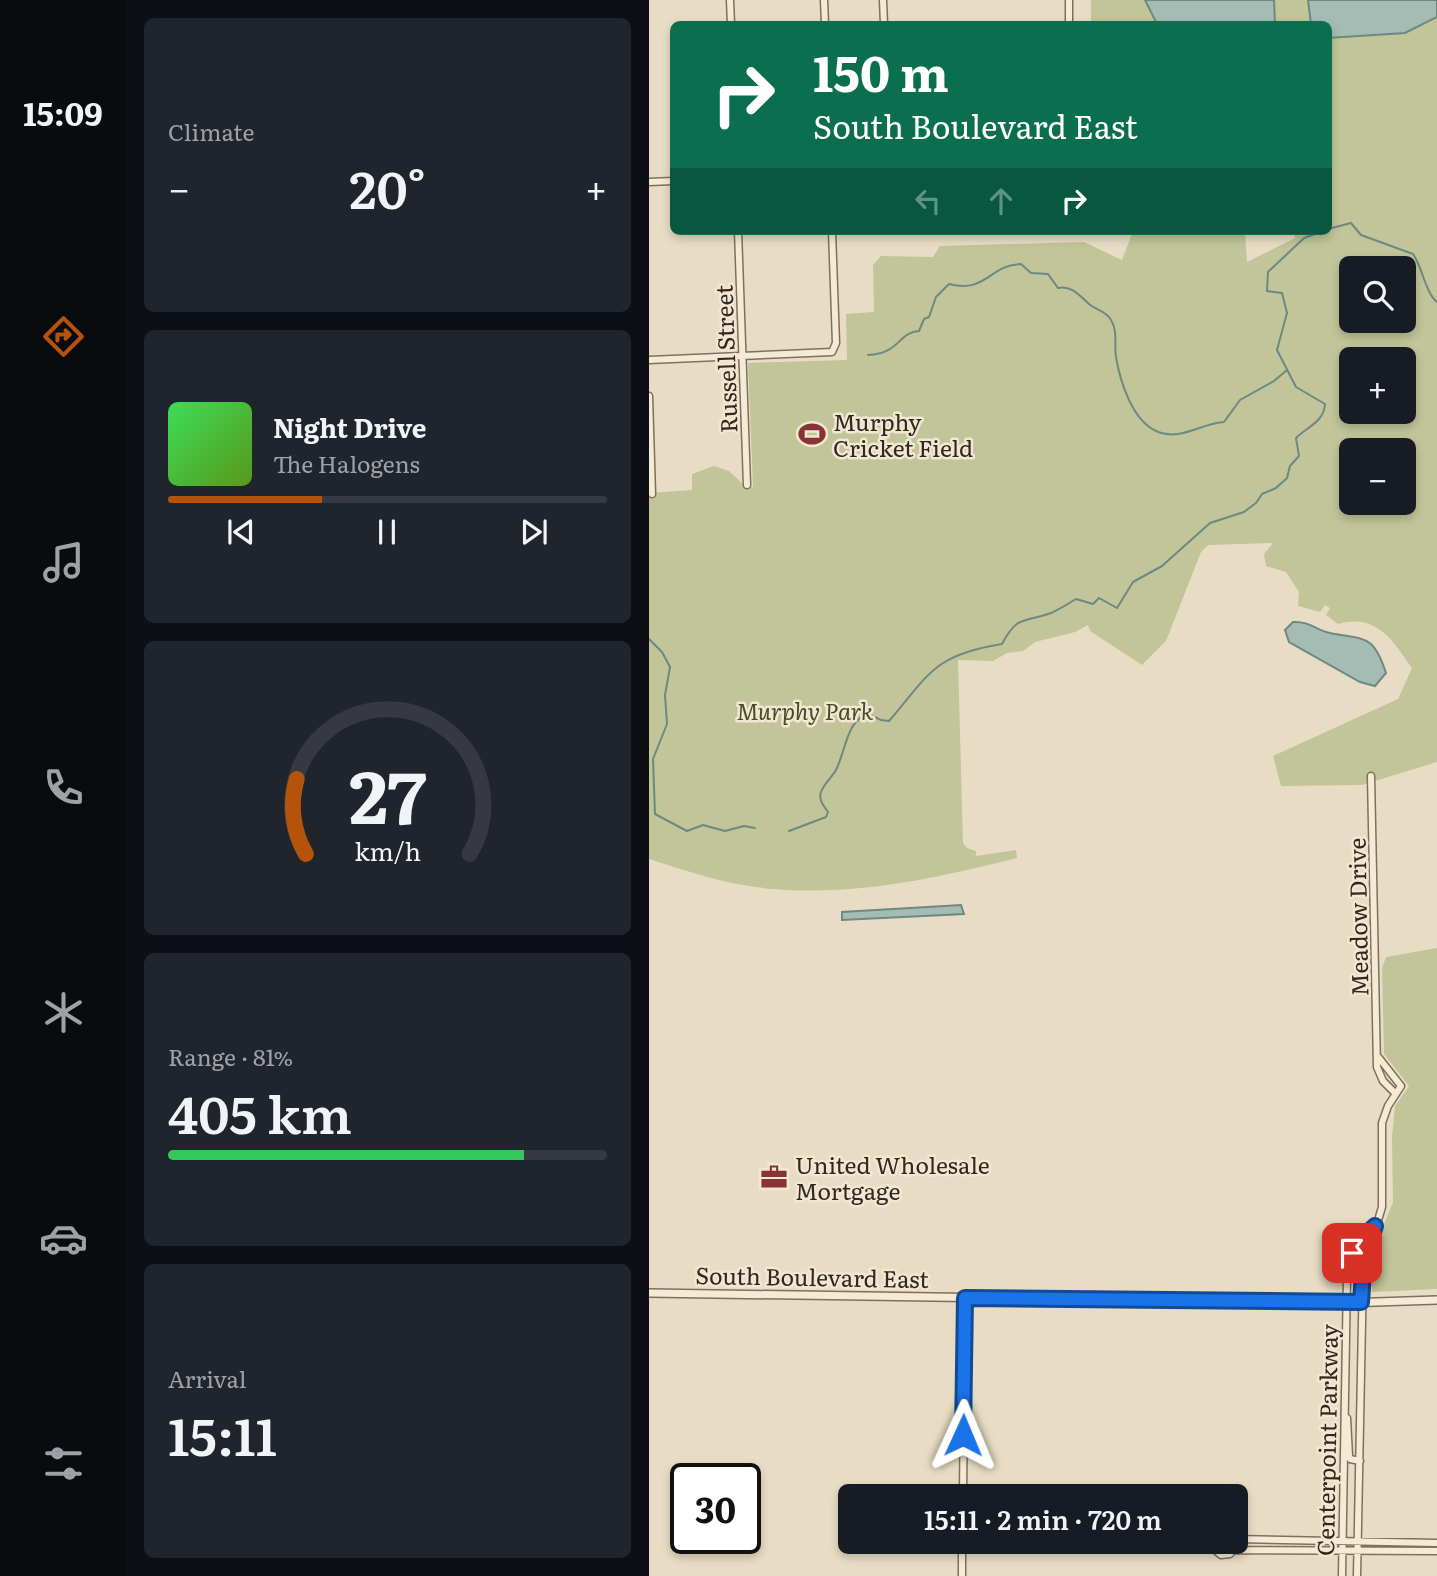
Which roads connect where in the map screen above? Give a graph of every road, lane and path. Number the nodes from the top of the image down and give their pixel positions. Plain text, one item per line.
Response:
1 (730, 0) edge
2 (824, 0) edge
3 (883, 0) edge
4 (1068, 0) edge
5 (731, 21) edge
6 (825, 21) edge
7 (883, 21) edge
8 (1070, 21) edge
9 (670, 181) edge
10 (649, 182) edge
11 (738, 235) edge
12 (832, 235) edge
13 (742, 356) junction
14 (649, 360) edge
15 (649, 396) edge
16 (747, 485) dead end
17 (652, 494) dead end
18 (1371, 776) dead end
19 (1379, 1058) junction
20 (1395, 1093) junction
21 (1375, 1226) junction
22 (1349, 1263) junction
23 (1363, 1265) junction
24 (649, 1293) edge
25 (965, 1298) junction
26 (1437, 1300) edge
27 (1361, 1302) junction
28 (1346, 1303) junction
29 (1345, 1349) junction
30 (1359, 1350) junction
31 (1344, 1410) junction
32 (1360, 1461) junction
33 (963, 1484) edge
34 (1343, 1540) junction
35 (1358, 1540) junction
36 (1248, 1541) edge
37 (1437, 1543) edge
38 (1248, 1550) edge
39 (1437, 1551) edge
40 (1342, 1552) junction
41 (1358, 1552) junction
42 (962, 1554) edge
43 (962, 1576) edge
44 (1342, 1576) edge
45 (1357, 1576) edge

1 - 5 street
2 - 6 street
3 - 7 street
4 - 8 street
9 - 10 street
11 - 13 street, Russell Street
12 - 13 street
13 - 14 street
13 - 16 street, Russell Street
15 - 17 street
18 - 19 street, Meadow Drive
19 - 20 street, Meadow Drive
19 - 20 street, Centerpoint Parkway
20 - 21 street, Centerpoint Parkway
21 - 22 street, Centerpoint Parkway
21 - 23 street, Centerpoint Parkway
22 - 23 street
22 - 28 street, Centerpoint Parkway
23 - 27 street, Centerpoint Parkway
24 - 25 street, South Boulevard East
25 - 28 street, South Boulevard East
25 - 33 street
26 - 27 street, South Boulevard East
27 - 28 street, South Boulevard East
27 - 30 street, Centerpoint Parkway
28 - 29 street, Centerpoint Parkway
29 - 30 street
29 - 31 street, Centerpoint Parkway
30 - 32 street, Centerpoint Parkway
31 - 32 street
31 - 34 street, Centerpoint Parkway
32 - 35 street, Centerpoint Parkway
34 - 35 street
34 - 36 street
34 - 40 street, Centerpoint Parkway
35 - 37 street
35 - 41 street, Centerpoint Parkway
38 - 40 street
39 - 41 street
40 - 41 street
40 - 44 street, Centerpoint Parkway
41 - 45 street, Centerpoint Parkway
42 - 43 street

